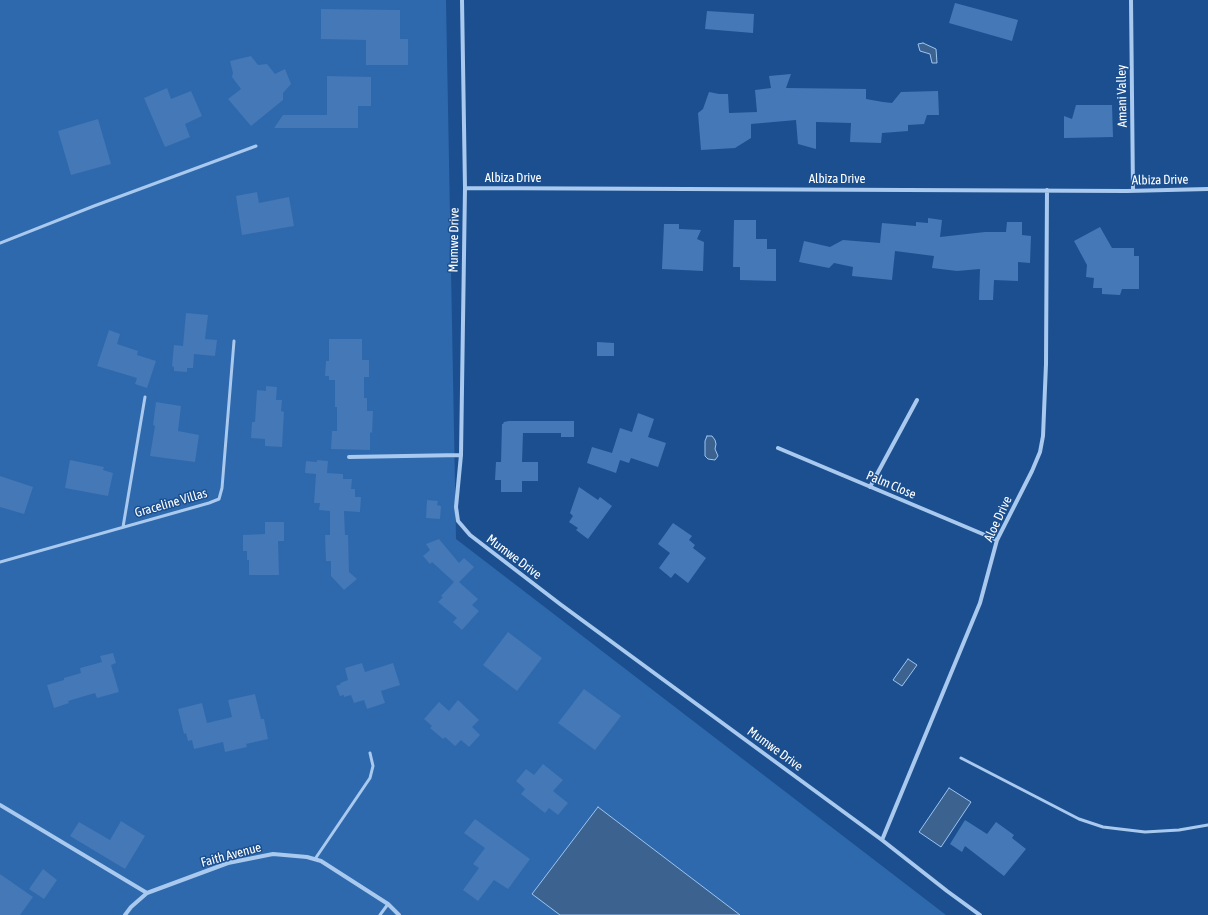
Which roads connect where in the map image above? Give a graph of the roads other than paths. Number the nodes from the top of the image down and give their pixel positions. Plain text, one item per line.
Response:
1 (462, 0) edge
2 (1131, 0) edge
3 (256, 146) dead end
4 (465, 188) junction
5 (1208, 189) edge
6 (1047, 190) junction
7 (1133, 191) junction
8 (0, 243) edge
9 (234, 341) dead end
10 (145, 397) dead end
11 (917, 400) dead end
12 (778, 448) dead end
13 (461, 455) junction
14 (350, 457) dead end
15 (870, 487) junction
16 (123, 528) junction
17 (997, 540) junction
18 (0, 562) edge
19 (370, 753) dead end
20 (961, 758) dead end
21 (0, 805) edge
22 (1208, 825) edge
23 (882, 840) junction
24 (315, 859) junction
25 (147, 893) junction
26 (388, 904) junction
27 (125, 915) edge
28 (380, 915) edge
29 (399, 915) edge
30 (980, 915) edge

1 - 4 street, Mumwe Drive
2 - 7 street, Amani Valley
3 - 8 lane
4 - 6 street, Albiza Drive
4 - 13 street, Mumwe Drive
5 - 7 street, Albiza Drive
6 - 7 street, Albiza Drive
6 - 17 street, Aloe Drive
9 - 16 lane, Graceline Villas
10 - 16 lane
11 - 15 street
12 - 15 street, Palm Close
13 - 14 street
13 - 23 street, Mumwe Drive
15 - 17 street, Palm Close
16 - 18 lane, Graceline Villas
17 - 23 street, Aloe Drive
19 - 24 lane
20 - 22 lane
21 - 25 street
23 - 30 street, Mumwe Drive
24 - 25 street, Faith Avenue
24 - 26 street, Faith Avenue
25 - 27 street, Faith Avenue
26 - 28 lane
26 - 29 street, Faith Avenue

